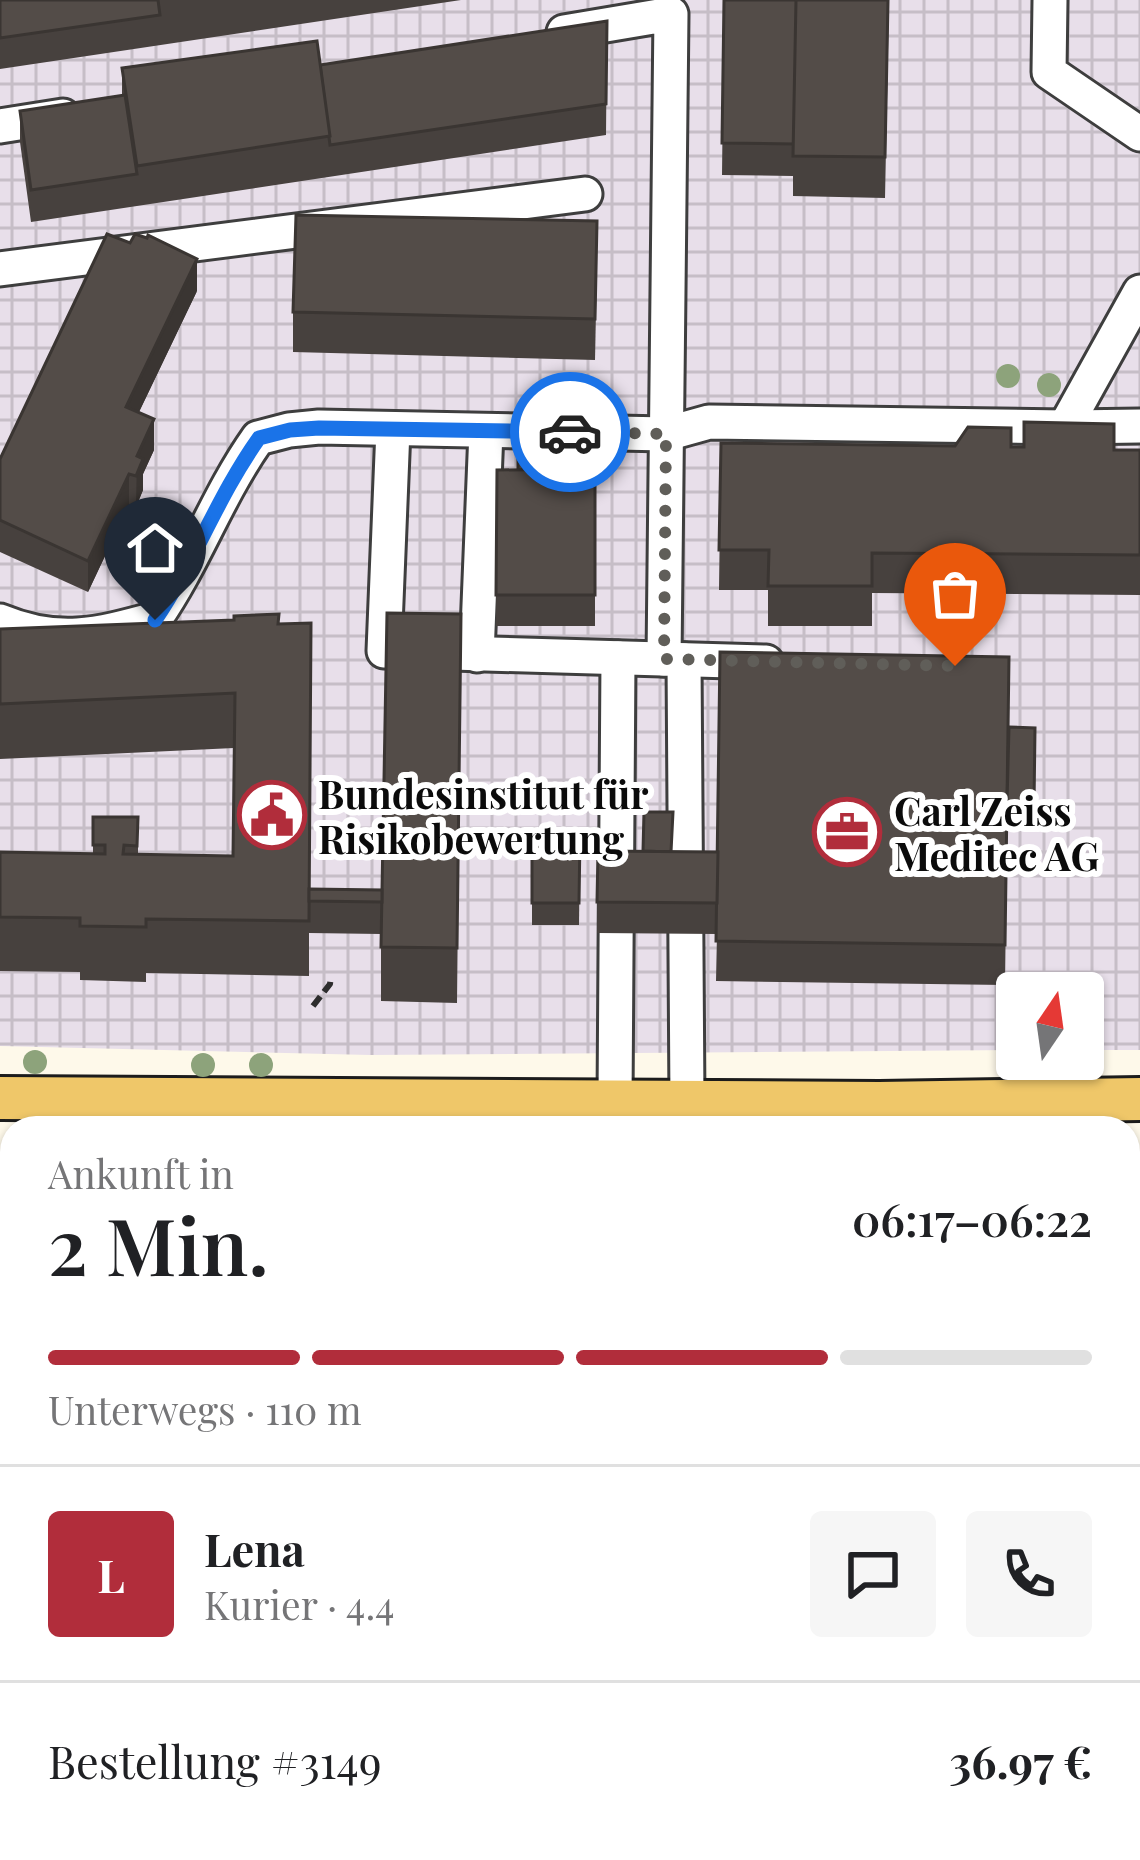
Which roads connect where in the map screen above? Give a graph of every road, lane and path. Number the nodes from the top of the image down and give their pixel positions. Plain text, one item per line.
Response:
1 (1050, 0) edge
2 (532, 37) edge
3 (93, 111) edge
4 (0, 126) edge
5 (1140, 134) edge
6 (585, 194) dead end
7 (0, 268) edge
8 (1140, 292) edge
9 (1140, 426) edge
10 (1065, 427) junction
11 (393, 429) junction
12 (486, 431) junction
13 (666, 434) junction
14 (0, 621) edge
15 (477, 655) junction
16 (618, 658) junction
17 (674, 659) junction
18 (797, 662) edge
19 (331, 976) dead end
20 (314, 1006) dead end
21 (0, 1098) edge
22 (1140, 1099) edge
23 (615, 1101) junction
24 (686, 1102) junction

1 - 5 street
2 - 13 street
3 - 4 street
6 - 7 street
8 - 10 street
9 - 10 street
10 - 13 street
11 - 12 street
11 - 14 street
11 - 15 street
12 - 13 street
12 - 15 street
13 - 17 street
15 - 16 street
16 - 17 street
16 - 23 street
17 - 18 street
17 - 24 street
19 - 20 path
21 - 23 main road
22 - 24 main road
23 - 24 main road

